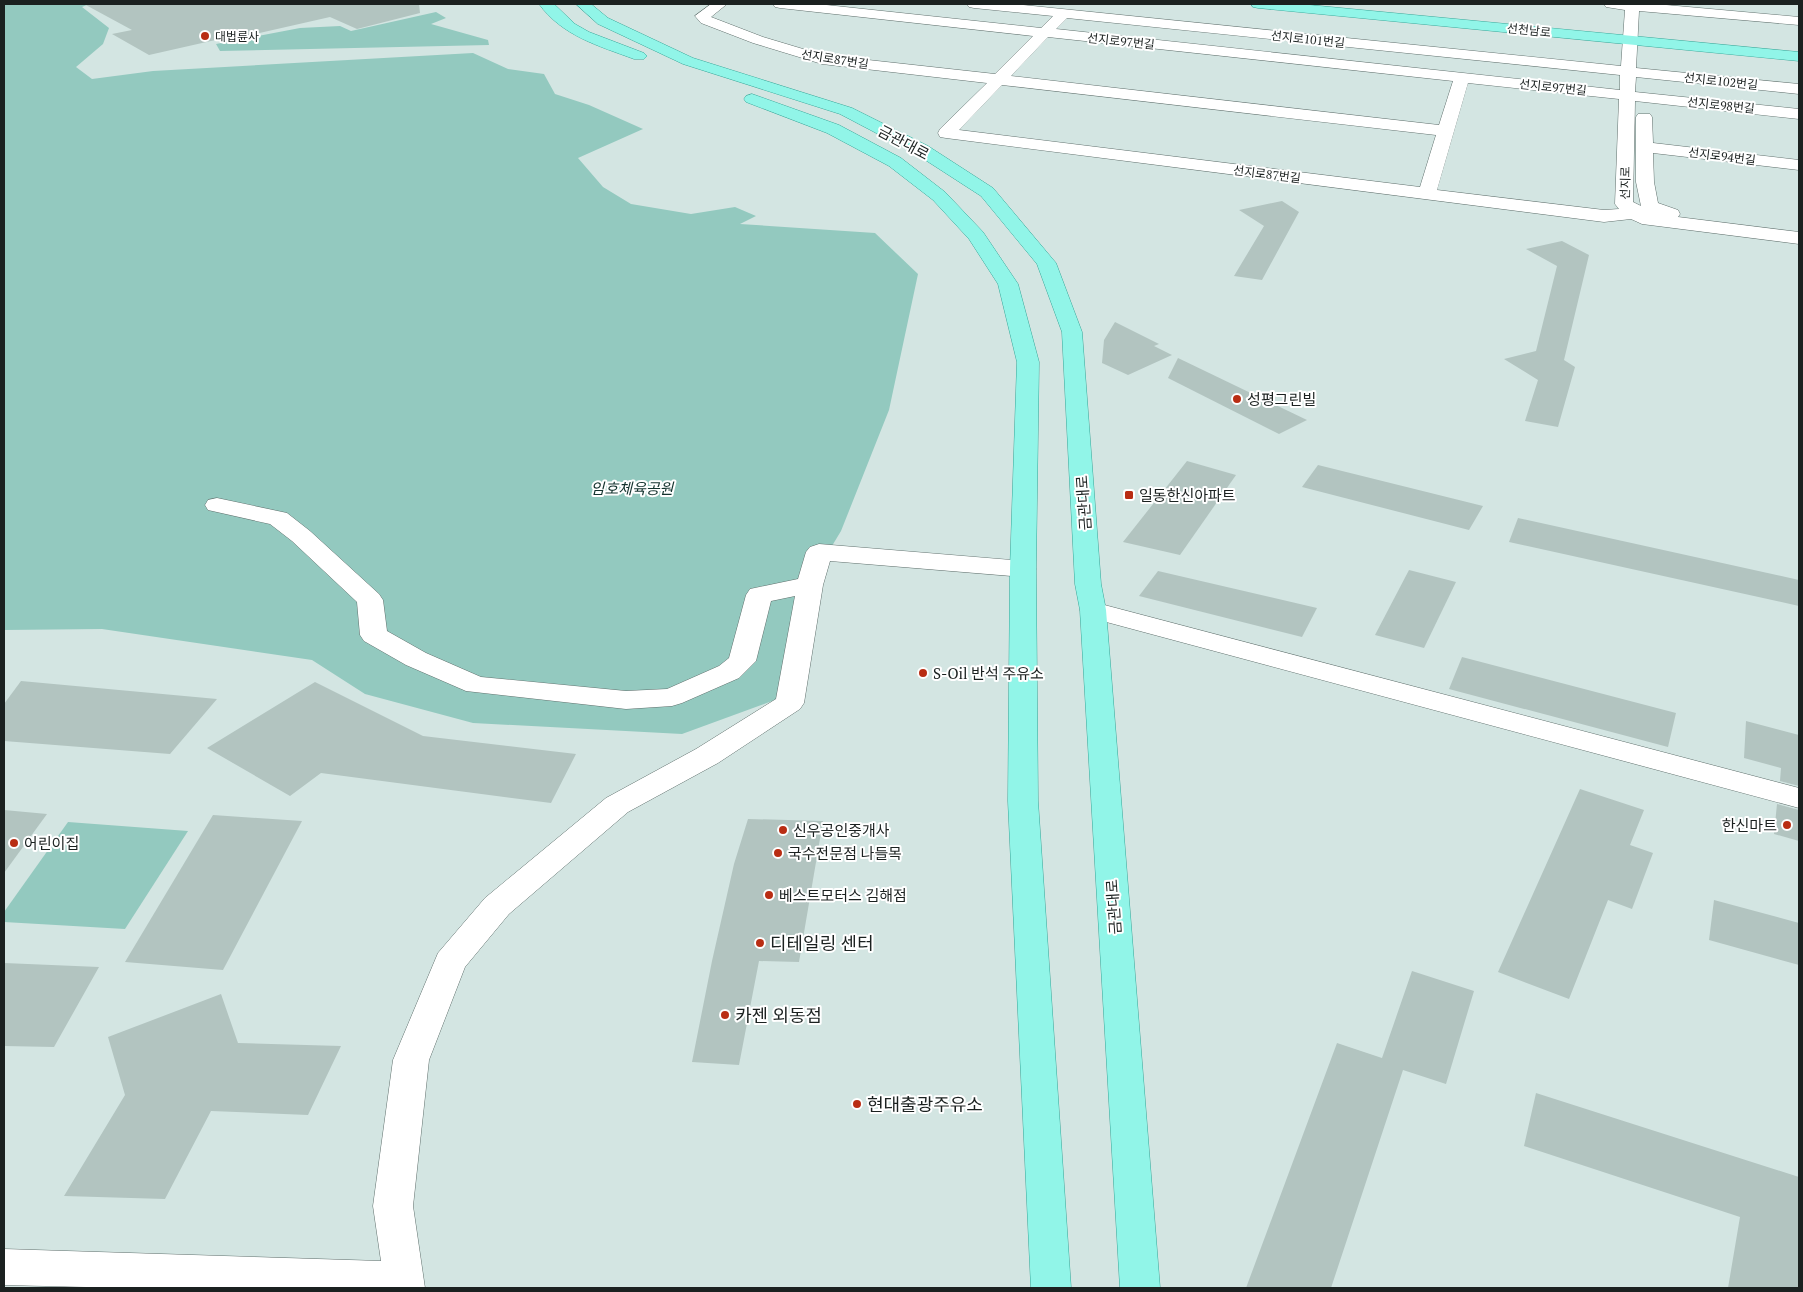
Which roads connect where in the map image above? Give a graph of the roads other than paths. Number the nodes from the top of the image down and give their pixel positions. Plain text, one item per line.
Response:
1 (546, 4) edge
2 (583, 4) edge
3 (720, 4) edge
4 (780, 4) edge
5 (974, 4) edge
6 (1258, 4) edge
7 (1336, 4) edge
8 (1611, 4) edge
9 (1640, 5) edge
10 (1064, 13) junction
11 (1799, 21) edge
12 (1044, 32) junction
13 (1636, 37) junction
14 (1799, 49) edge
15 (1799, 57) edge
16 (1635, 74) junction
17 (1462, 77) junction
18 (997, 81) junction
19 (1799, 90) edge
20 (1635, 96) junction
21 (1799, 114) edge
22 (1446, 131) junction
23 (1644, 147) junction
24 (1799, 165) edge
25 (1426, 194) junction
26 (1660, 210) junction
27 (1636, 214) junction
28 (1799, 230) edge
29 (1799, 238) edge
30 (217, 505) dead end
31 (1023, 569) junction
32 (810, 585) junction
33 (1093, 610) junction
34 (1799, 798) edge
35 (4, 1267) edge
36 (405, 1284) edge
37 (1051, 1288) edge
38 (1140, 1288) edge

1 - 31 main road, 금관대로
2 - 33 main road, 금관대로
3 - 18 street, 선지로87번길
4 - 12 street, 선지로97번길
5 - 10 street, 선지로101번길
6 - 13 main road, 선천남로
7 - 13 main road, 선천남로
8 - 9 street
9 - 11 street
9 - 13 street, 선지로
10 - 12 street, 선지로87번길
10 - 16 street, 선지로101번길
12 - 17 street, 선지로97번길
12 - 18 street, 선지로87번길
13 - 14 main road, 선천남로
13 - 15 main road, 선천남로
13 - 16 street, 선지로
16 - 19 street, 선지로102번길
16 - 20 street, 선지로
17 - 20 street, 선지로97번길
17 - 22 street
18 - 22 street, 선지로87번길
18 - 25 street, 선지로87번길
20 - 21 street, 선지로98번길
20 - 23 street, 선지로
20 - 27 street, 선지로
22 - 25 street
23 - 24 street, 선지로94번길
23 - 26 street, 선지로
25 - 27 street, 선지로87번길
26 - 27 street, 선지로87번길
26 - 28 street
27 - 29 street, 선지로
30 - 32 street
31 - 32 street
31 - 37 main road, 금관대로
32 - 36 street
33 - 34 street
33 - 38 main road, 금관대로
35 - 36 street

